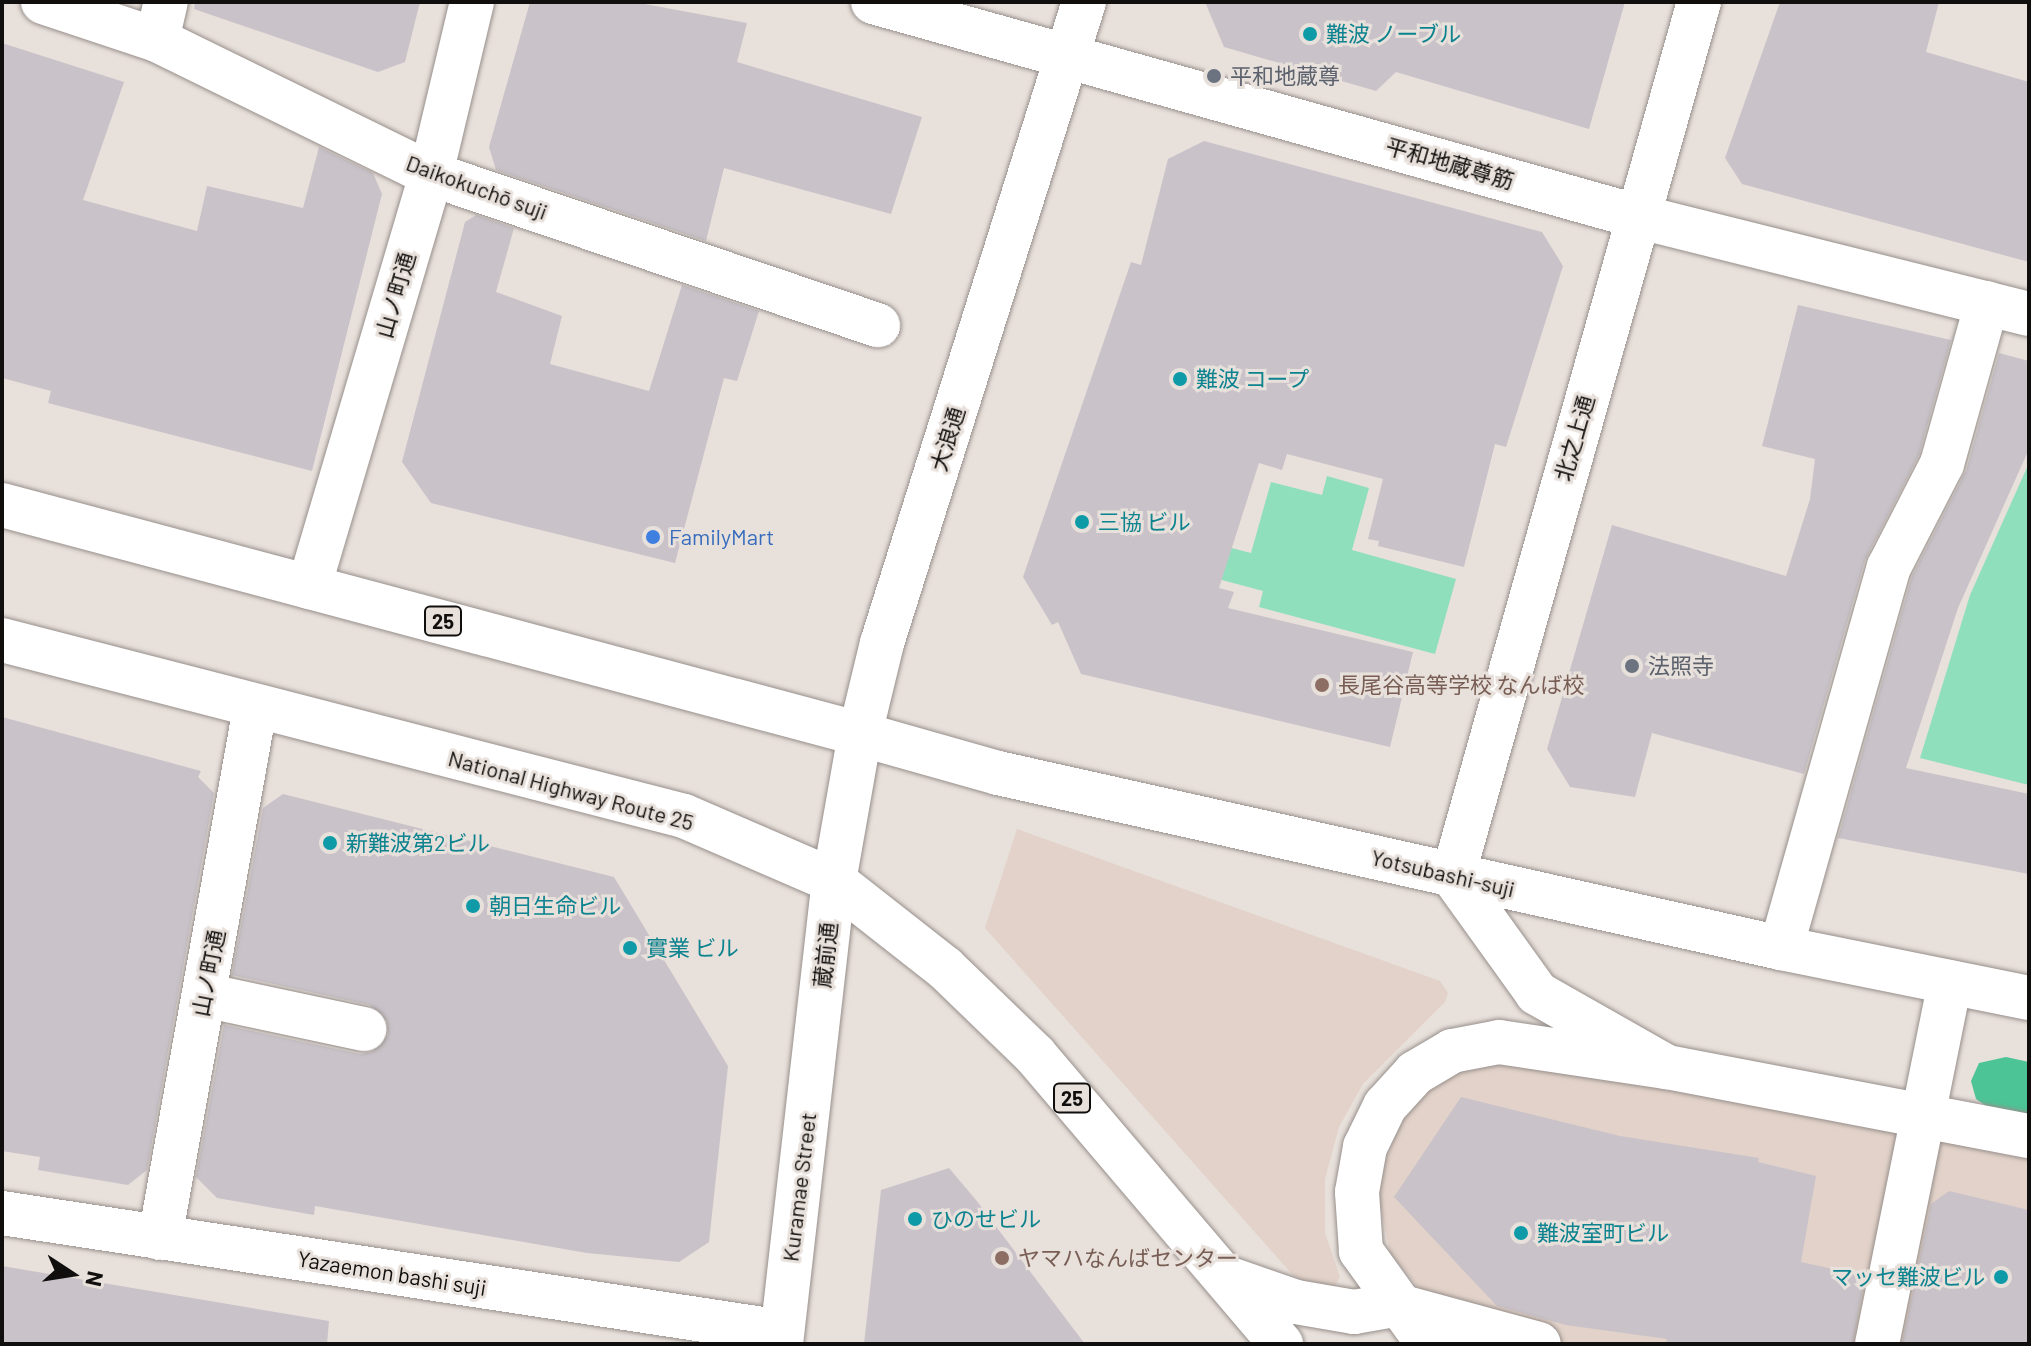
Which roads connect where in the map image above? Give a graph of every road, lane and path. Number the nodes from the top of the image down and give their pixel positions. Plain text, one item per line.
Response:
1 (43, 2) edge
2 (472, 2) edge
3 (873, 2) edge
4 (1084, 2) edge
5 (1699, 2) edge
6 (162, 21) edge
7 (1067, 55) junction
8 (431, 174) junction
9 (1636, 216) junction
10 (1987, 303) junction
11 (2029, 314) edge
12 (878, 325) dead end
13 (2, 505) edge
14 (309, 587) junction
15 (2, 640) edge
16 (255, 708) junction
17 (860, 734) junction
18 (1453, 876) junction
19 (834, 881) junction
20 (1781, 948) junction
21 (1950, 982) junction
22 (204, 995) junction
23 (2029, 998) edge
24 (364, 1029) dead end
25 (1667, 1067) junction
26 (1922, 1116) junction
27 (2029, 1136) edge
28 (2, 1213) edge
29 (160, 1238) junction
30 (1230, 1279) junction
31 (1395, 1305) junction
32 (781, 1338) edge
33 (1281, 1344) edge
34 (1428, 1344) edge
35 (1539, 1344) edge
36 (1877, 1344) edge

1 - 6 main road, Daikokuchō suji
2 - 8 main road, 山ノ町通
3 - 7 main road, 平和地蔵尊筋
4 - 7 main road, 大浪通
5 - 9 main road, 北之上通
6 - 8 main road, Daikokuchō suji
7 - 9 main road, 平和地蔵尊筋
7 - 17 main road, 大浪通
8 - 12 main road, Daikokuchō suji
8 - 14 main road, 山ノ町通
9 - 10 main road, 平和地蔵尊筋
9 - 18 main road, 北之上通
10 - 11 main road, 平和地蔵尊筋
10 - 20 main road
13 - 14 main road, 25
14 - 17 main road, 25
15 - 16 main road, National Highway Route 25 / 25
16 - 19 main road, National Highway Route 25 / 25
16 - 22 main road, 山ノ町通
17 - 18 main road, Yotsubashi-suji
17 - 19 main road, 大浪通
18 - 20 main road, Yotsubashi-suji
18 - 25 main road
19 - 30 main road, National Highway Route 25 / 25
19 - 32 main road, 蔵前通
20 - 21 main road, Yotsubashi-suji
21 - 23 main road, Yotsubashi-suji
21 - 26 main road
22 - 24 main road
22 - 29 main road, 山ノ町通
25 - 26 main road
25 - 31 main road
26 - 27 main road
26 - 36 main road
28 - 29 main road, Yazaemon bashi suji
29 - 32 main road, Yazaemon bashi suji
30 - 31 main road
30 - 33 main road, National Highway Route 25 / 25
31 - 34 main road
31 - 35 main road

